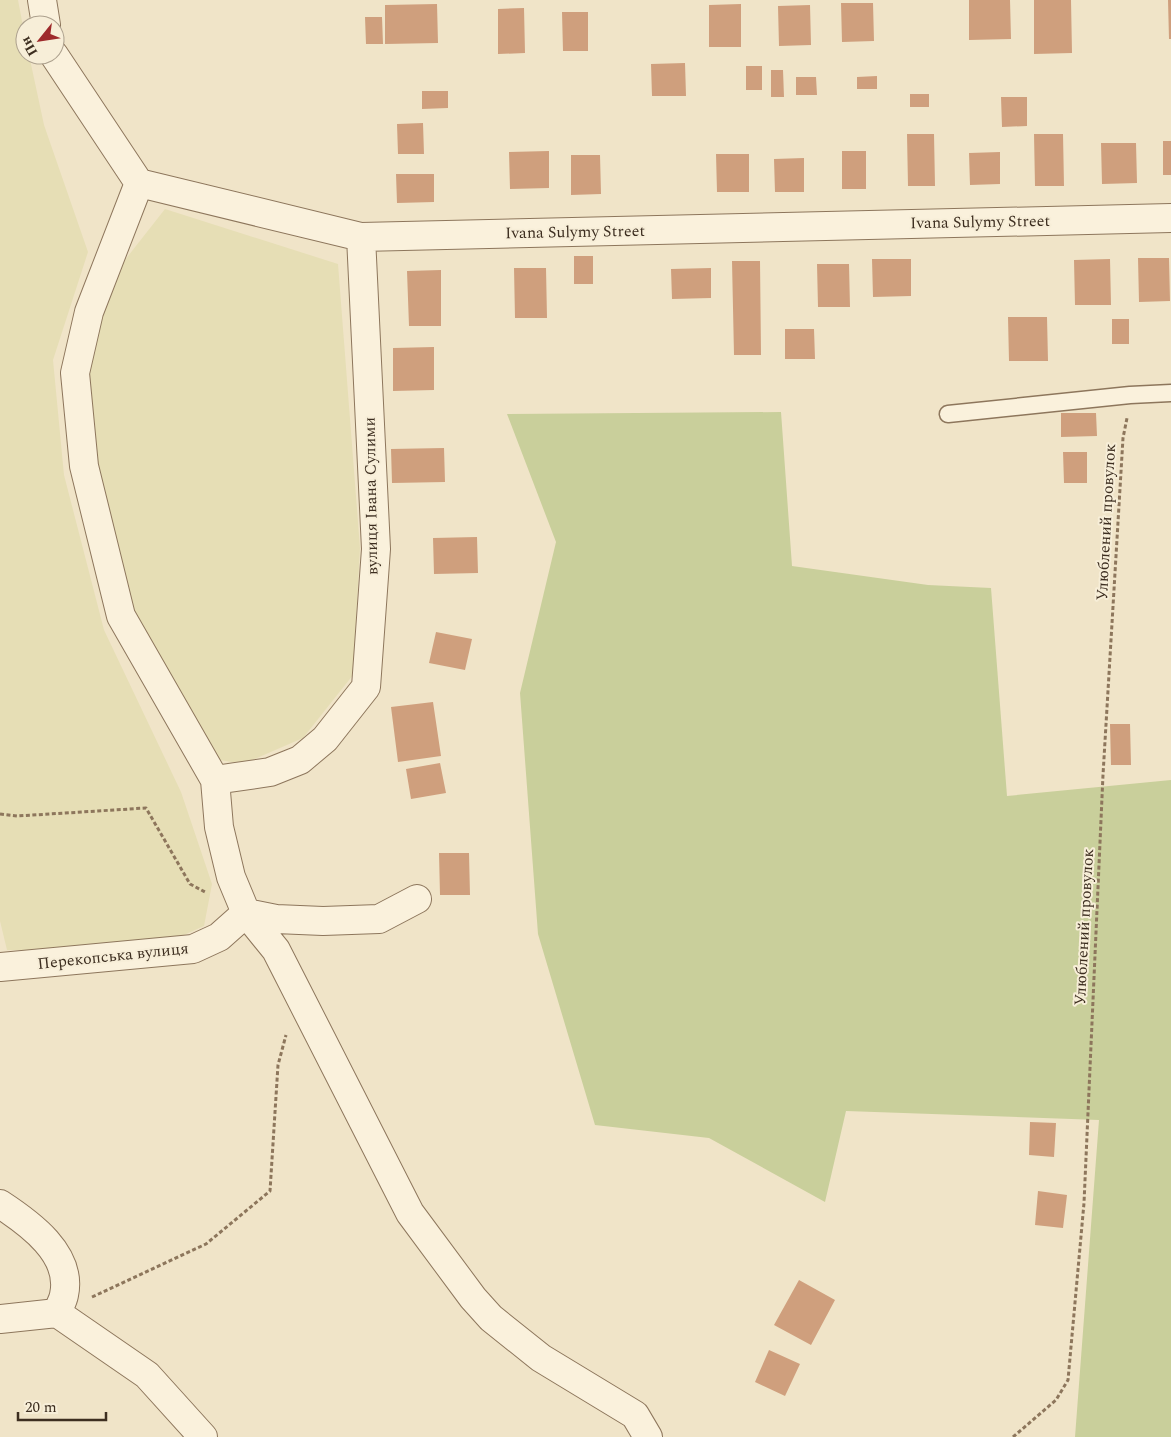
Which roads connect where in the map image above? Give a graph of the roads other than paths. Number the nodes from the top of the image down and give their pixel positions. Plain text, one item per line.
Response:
1 (42, 0) edge
2 (44, 15) edge
3 (61, 65) edge
4 (139, 183) junction
5 (1171, 218) edge
6 (361, 237) junction
7 (1171, 393) edge
8 (948, 414) dead end
9 (214, 780) junction
10 (417, 899) dead end
11 (246, 913) junction
12 (0, 967) edge
13 (0, 1204) edge
14 (57, 1313) junction
15 (0, 1319) edge
16 (203, 1437) edge
17 (648, 1437) edge

1 - 2 street
3 - 4 street
4 - 6 street, Ivana Sulymy Street
4 - 9 street
5 - 6 street, Ivana Sulymy Street
6 - 9 street, вулиця Івана Сулими
7 - 8 lane
9 - 11 street
10 - 11 street
11 - 12 street, Перекопська вулиця
11 - 17 street
13 - 14 street
14 - 15 street
14 - 16 street

